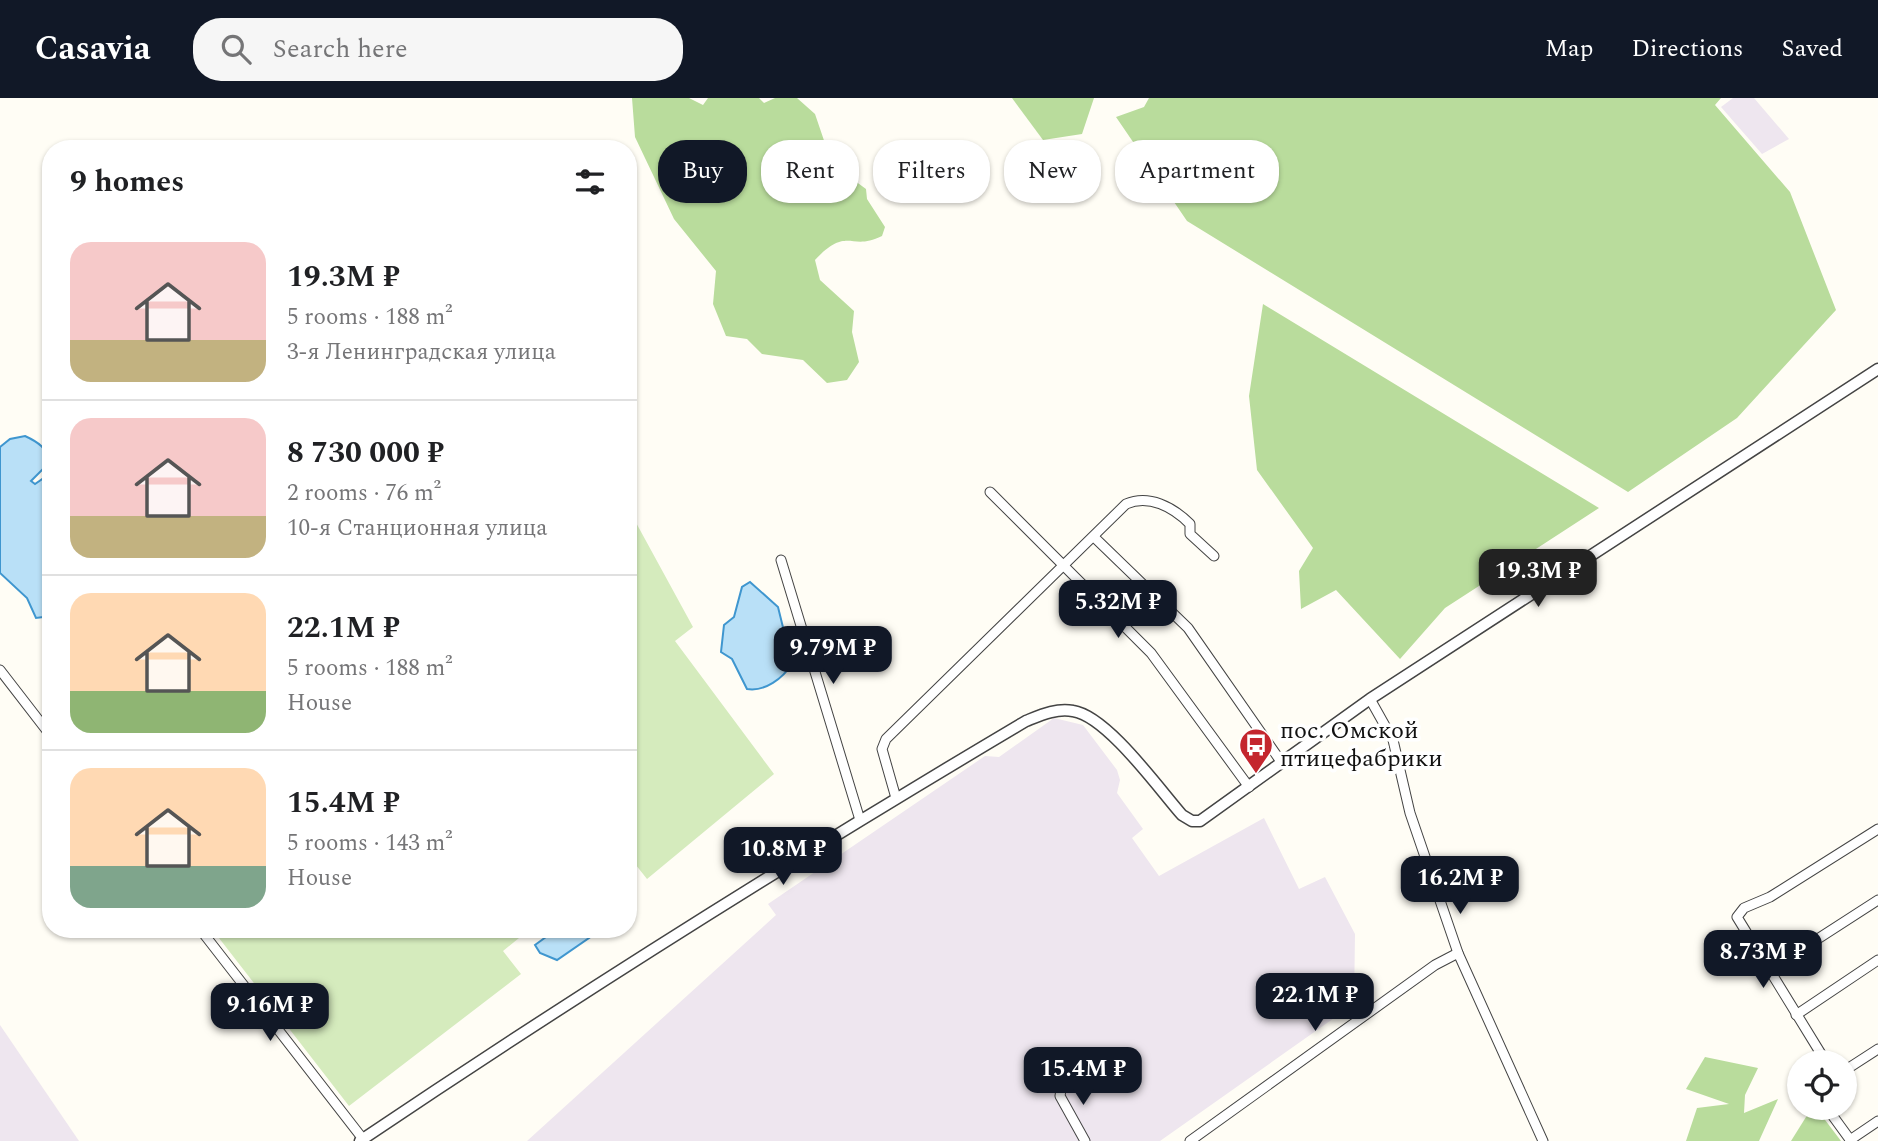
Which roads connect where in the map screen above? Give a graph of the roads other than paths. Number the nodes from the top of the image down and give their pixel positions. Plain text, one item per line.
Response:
1 (1878, 369) edge
2 (990, 492) dead end
3 (1094, 537) junction
4 (1214, 556) dead end
5 (781, 560) dead end
6 (1063, 564) junction
7 (0, 670) edge
8 (1370, 699) junction
9 (42, 724) edge
10 (1282, 762) junction
11 (1249, 787) junction
12 (896, 798) junction
13 (860, 820) junction
14 (1878, 829) edge
15 (1878, 900) edge
16 (207, 938) edge
17 (1458, 953) junction
18 (1878, 960) edge
19 (1768, 971) junction
20 (1797, 1015) junction
21 (1878, 1049) edge
22 (1819, 1050) edge
23 (1857, 1063) edge
24 (1064, 1069) dead end
25 (1836, 1120) edge
26 (1878, 1121) edge
27 (362, 1140) edge
28 (1850, 1140) edge
29 (1085, 1141) edge
30 (1190, 1141) edge
31 (1543, 1141) edge

1 - 8 street
2 - 6 street
3 - 4 street
3 - 6 street
3 - 10 street
5 - 13 street
6 - 11 street
6 - 12 street
7 - 9 street
8 - 10 street
8 - 17 street
10 - 11 street
11 - 12 street
12 - 13 street
13 - 27 street
14 - 19 street
15 - 19 street
16 - 27 street
17 - 30 street
17 - 31 street
18 - 20 street
19 - 20 street
20 - 22 street
21 - 23 street
24 - 29 street
25 - 28 street
26 - 28 street

